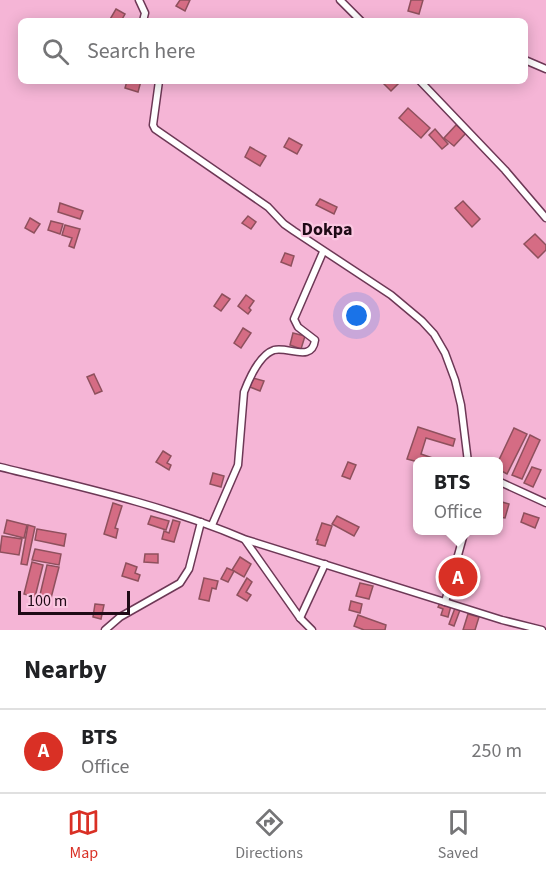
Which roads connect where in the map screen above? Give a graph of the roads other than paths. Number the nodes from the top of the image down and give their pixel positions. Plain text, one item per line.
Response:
1 (139, 0) edge
2 (340, 0) edge
3 (144, 18) edge
4 (358, 18) edge
5 (528, 61) edge
6 (546, 69) edge
7 (159, 84) edge
8 (423, 84) edge
9 (546, 218) edge
10 (323, 252) junction
11 (467, 457) edge
12 (0, 467) edge
13 (503, 483) edge
14 (546, 503) edge
15 (201, 522) junction
16 (212, 525) junction
17 (464, 535) edge
18 (244, 539) junction
19 (325, 564) junction
20 (445, 602) junction
21 (300, 618) junction
22 (105, 630) edge
23 (312, 630) edge
24 (542, 630) edge

1 - 3 street
2 - 4 street
5 - 6 street
7 - 10 street
8 - 9 street
10 - 11 street
10 - 16 street
12 - 15 street
13 - 14 street
15 - 16 street
15 - 22 street
16 - 18 street
17 - 20 street
18 - 19 street
18 - 21 street
19 - 20 street
19 - 21 street
20 - 24 street
21 - 23 street

